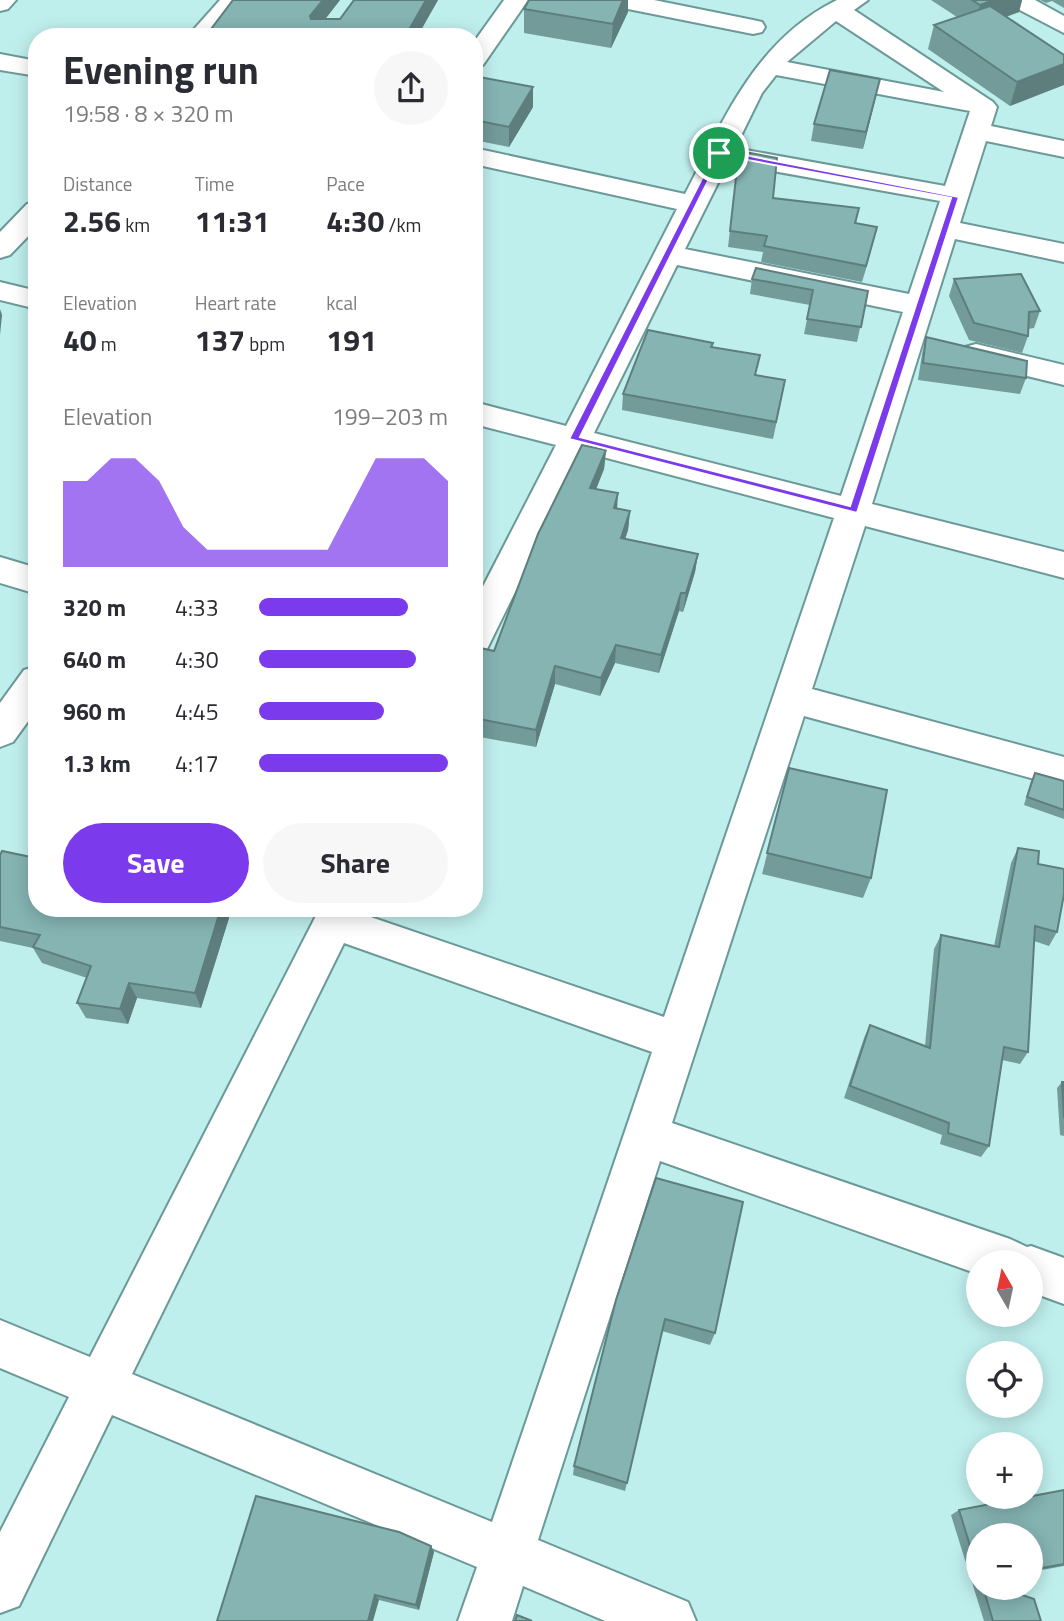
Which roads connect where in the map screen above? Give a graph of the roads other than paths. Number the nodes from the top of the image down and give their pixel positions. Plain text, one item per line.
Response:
1 (4, 0) edge
2 (233, 0) edge
3 (516, 0) edge
4 (618, 0) edge
5 (712, 0) edge
6 (1018, 0) edge
7 (0, 4) edge
8 (846, 4) edge
9 (1064, 26) edge
10 (753, 27) junction
11 (207, 28) edge
12 (483, 47) edge
13 (776, 58) junction
14 (0, 62) edge
15 (28, 67) edge
16 (980, 119) junction
17 (1053, 123) dead end
18 (1019, 140) junction
19 (1064, 149) edge
20 (719, 153) junction
21 (483, 158) edge
22 (693, 204) junction
23 (950, 212) junction
24 (28, 219) edge
25 (0, 249) edge
26 (1064, 253) edge
27 (668, 254) junction
28 (0, 291) edge
29 (28, 298) edge
30 (928, 334) junction
31 (1064, 375) edge
32 (483, 415) edge
33 (574, 439) junction
34 (853, 511) junction
35 (1064, 565) edge
36 (0, 569) edge
37 (28, 578) edge
38 (483, 621) edge
39 (791, 698) junction
40 (28, 700) edge
41 (14, 732) edge
42 (1064, 772) edge
43 (336, 917) edge
44 (342, 917) edge
45 (677, 1041) junction
46 (646, 1135) junction
47 (976, 1250) edge
48 (1043, 1273) edge
49 (1064, 1280) edge
50 (0, 1344) edge
51 (102, 1388) junction
52 (507, 1554) junction
53 (0, 1587) edge
54 (485, 1621) edge
55 (669, 1621) edge

1 - 7 street
2 - 11 street
3 - 12 street
4 - 10 street
5 - 10 street
6 - 9 street
8 - 13 street
8 - 16 street
10 - 13 street
13 - 16 street
13 - 20 street
14 - 15 street
16 - 18 street
16 - 23 street
17 - 18 street
18 - 19 street
20 - 22 street
20 - 23 street
21 - 22 street
22 - 27 street
23 - 26 street
23 - 30 street
24 - 25 street
27 - 30 street
27 - 33 street
28 - 29 street
30 - 31 street
30 - 34 street
32 - 33 street
33 - 34 street
33 - 38 street
34 - 35 street
34 - 39 street
36 - 37 street
39 - 42 street
39 - 45 street
40 - 41 street
43 - 51 street
44 - 45 street
45 - 46 street
46 - 47 street
46 - 52 street
48 - 49 street
50 - 51 street
51 - 52 street
51 - 53 street
52 - 54 street
52 - 55 street

